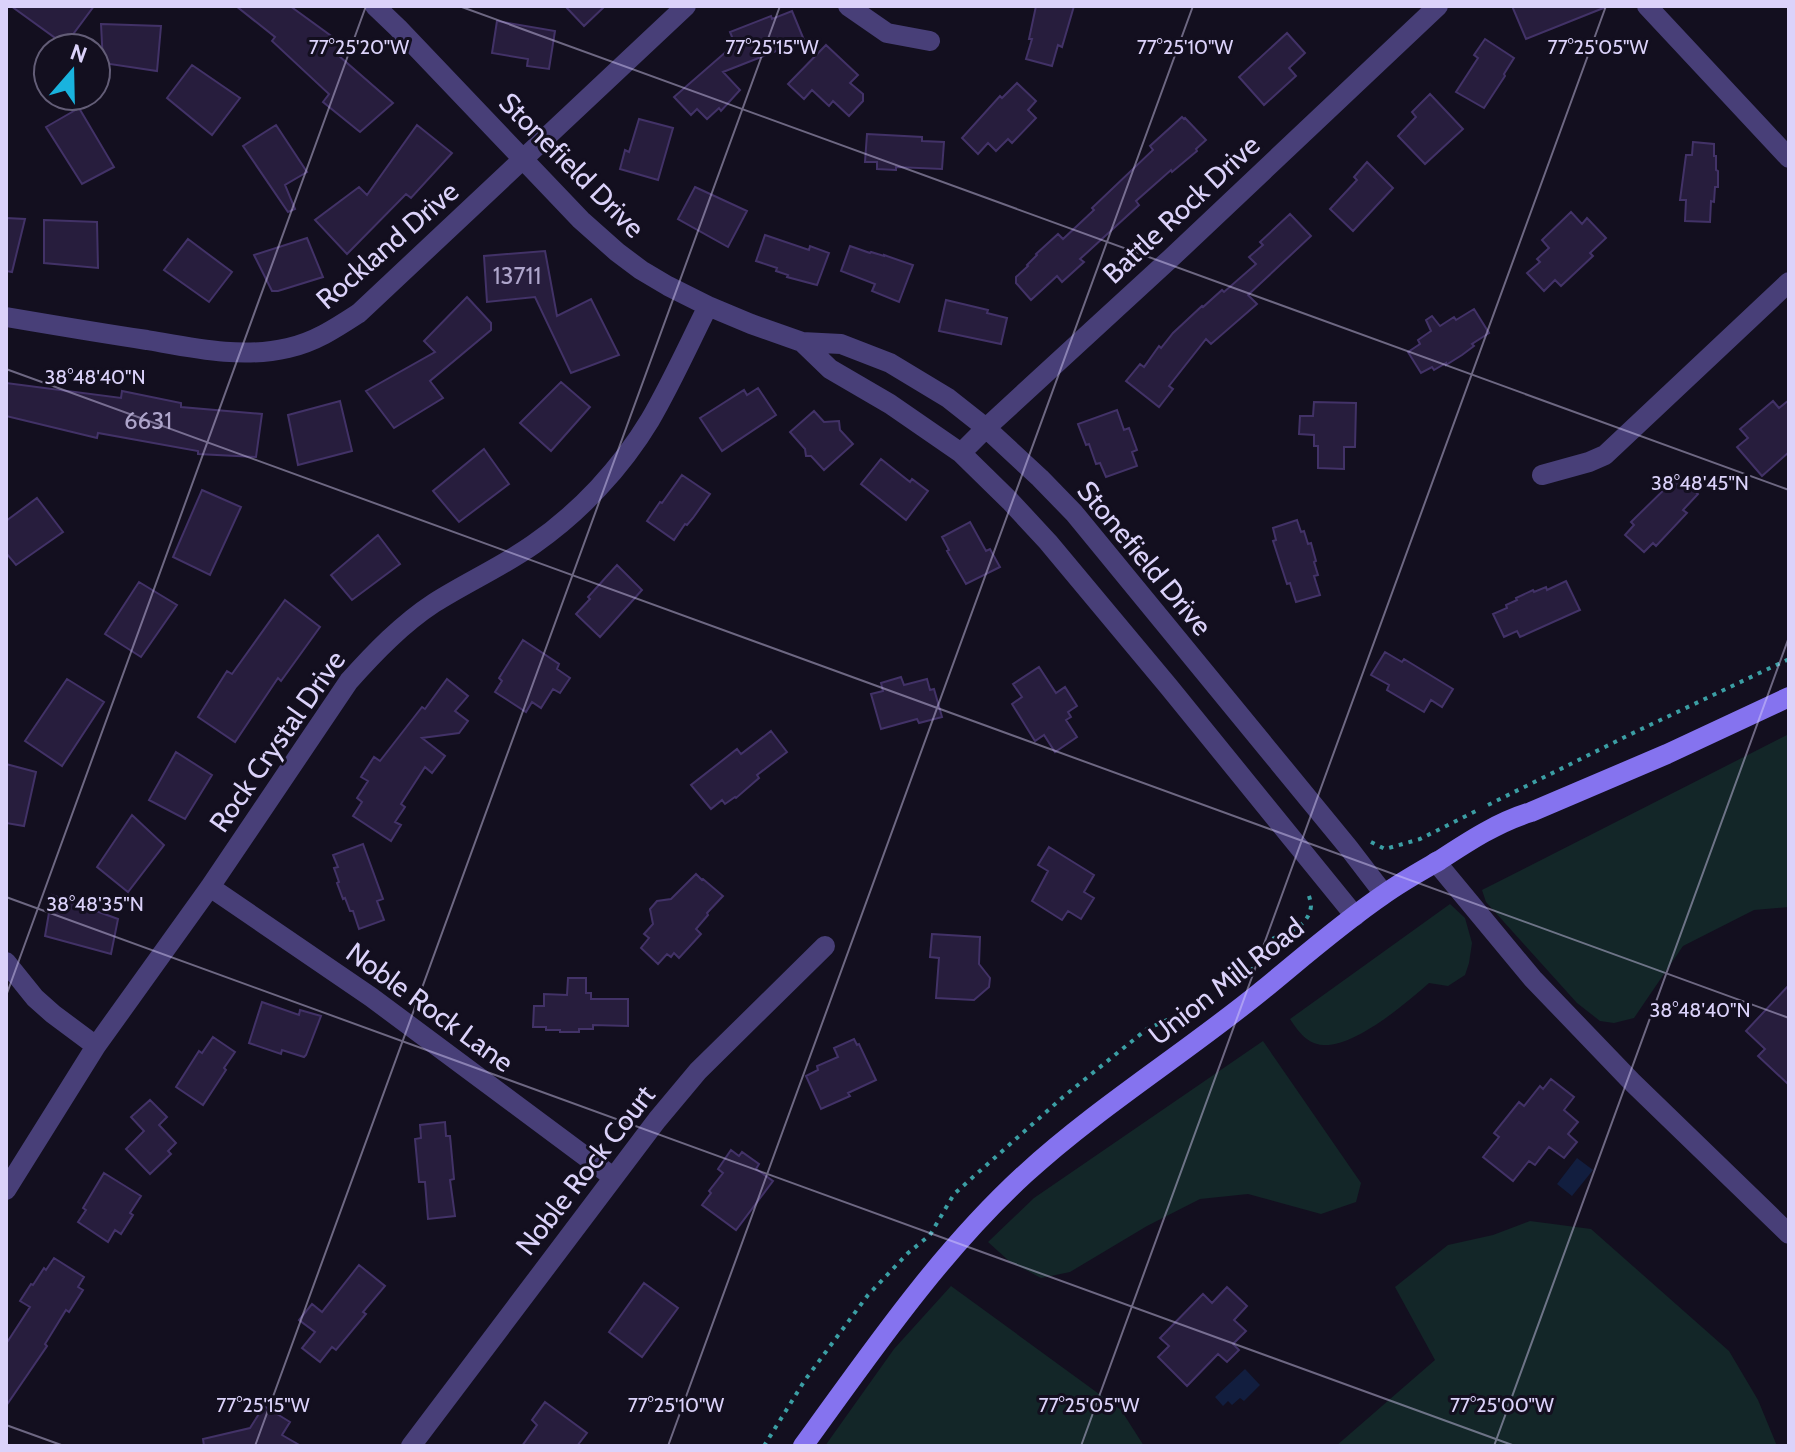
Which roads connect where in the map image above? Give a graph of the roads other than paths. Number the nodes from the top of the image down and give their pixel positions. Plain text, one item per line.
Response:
1 (375, 6) edge
2 (686, 6) edge
3 (848, 6) edge
4 (1438, 6) edge
5 (1647, 6) edge
6 (930, 41) dead end
7 (1789, 158) edge
8 (524, 160) junction
9 (1789, 282) edge
10 (708, 306) junction
11 (6, 317) edge
12 (802, 342) junction
13 (986, 428) junction
14 (961, 453) junction
15 (1542, 475) dead end
16 (1789, 697) edge
17 (1436, 862) junction
18 (210, 887) junction
19 (1384, 894) junction
20 (1355, 916) junction
21 (825, 946) dead end
22 (6, 962) edge
23 (96, 1046) junction
24 (613, 1177) junction
25 (6, 1190) edge
26 (1789, 1234) edge
27 (411, 1446) edge
28 (803, 1446) edge

1 - 8 street, Stonefield Drive
2 - 8 street, Rockland Drive
3 - 6 street
4 - 13 street, Battle Rock Drive
5 - 7 street
8 - 10 street, Stonefield Drive
8 - 11 street, Rockland Drive
9 - 15 street
10 - 12 street, Stonefield Drive
10 - 18 street, Rock Crystal Drive
12 - 13 street, Stonefield Drive
12 - 14 street, Stonefield Drive
13 - 14 street, Battle Rock Drive
13 - 19 street, Stonefield Drive
14 - 20 street, Stonefield Drive
16 - 17 street, Union Mill Road
17 - 19 street, Union Mill Road
17 - 26 street
18 - 23 street, Rock Crystal Drive
18 - 24 street, Noble Rock Lane
19 - 20 street, Union Mill Road
20 - 28 street, Union Mill Road
21 - 24 street, Noble Rock Court
22 - 23 street
23 - 25 street, Rock Crystal Drive
24 - 27 street, Noble Rock Court

